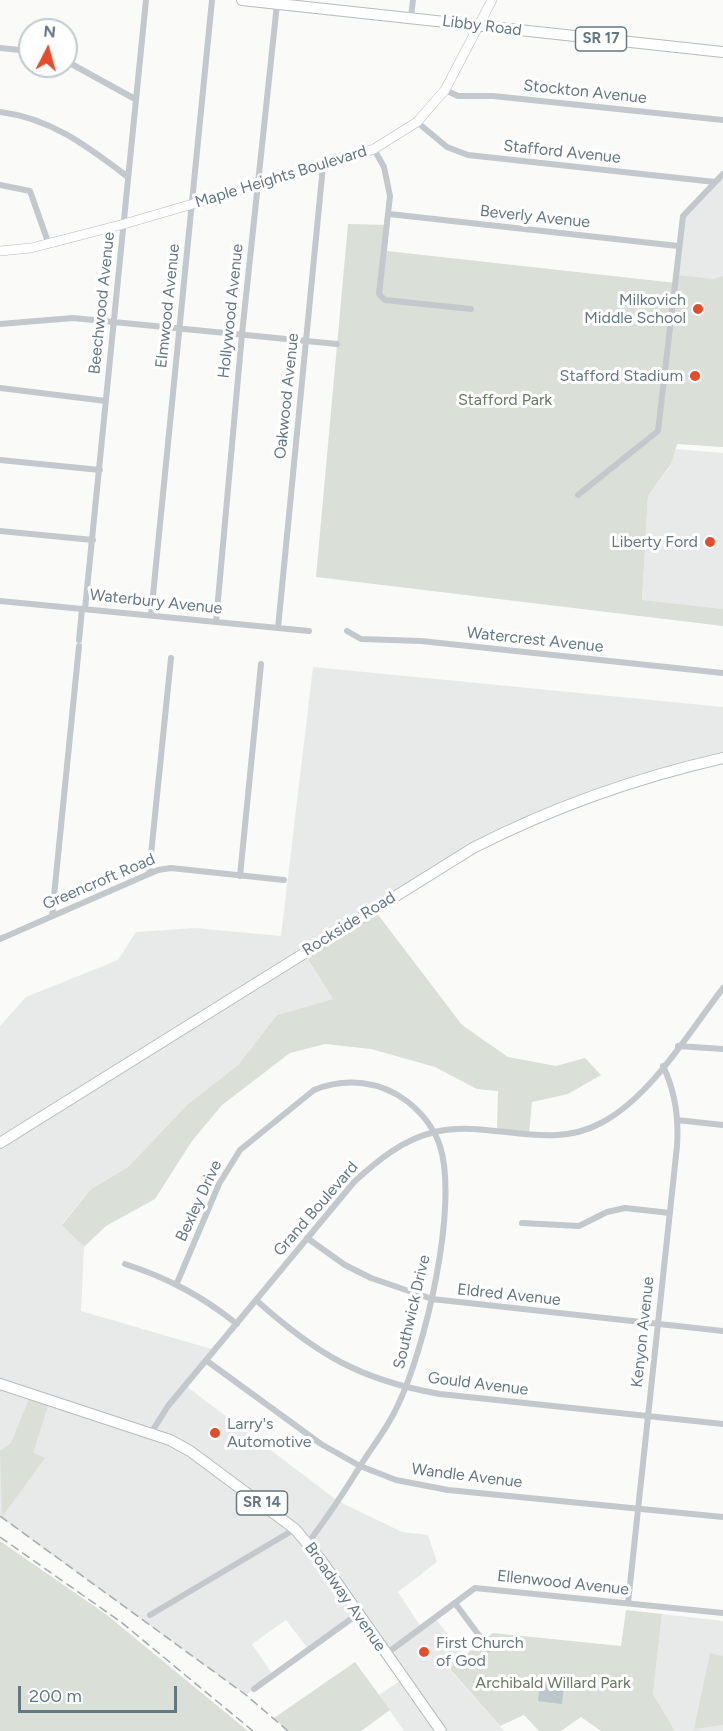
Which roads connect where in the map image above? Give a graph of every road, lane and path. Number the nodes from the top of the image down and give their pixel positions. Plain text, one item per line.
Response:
1 (146, 0) edge
2 (212, 0) edge
3 (242, 0) edge
4 (413, 0) edge
5 (492, 0) edge
6 (277, 4) junction
7 (329, 4) edge
8 (411, 17) junction
9 (478, 26) junction
10 (0, 48) edge
11 (18, 50) edge
12 (723, 52) edge
13 (78, 68) edge
14 (446, 90) junction
15 (135, 99) junction
16 (0, 112) edge
17 (723, 120) edge
18 (417, 122) junction
19 (374, 149) junction
20 (323, 166) junction
21 (723, 174) edge
22 (128, 177) junction
23 (715, 182) junction
24 (258, 184) junction
25 (0, 185) edge
26 (191, 204) junction
27 (389, 214) junction
28 (123, 224) junction
29 (48, 242) junction
30 (678, 246) junction
31 (0, 251) edge
32 (471, 309) dead end
33 (114, 322) junction
34 (0, 324) edge
35 (179, 328) junction
36 (242, 334) junction
37 (306, 341) junction
38 (337, 344) dead end
39 (0, 388) edge
40 (106, 401) junction
41 (0, 460) edge
42 (100, 470) junction
43 (578, 495) dead end
44 (0, 531) edge
45 (93, 540) junction
46 (0, 601) edge
47 (84, 609) junction
48 (151, 615) junction
49 (216, 622) junction
50 (278, 628) junction
51 (309, 631) dead end
52 (347, 631) dead end
53 (171, 658) dead end
54 (261, 664) dead end
55 (723, 673) edge
56 (723, 758) edge
57 (149, 873) junction
58 (240, 876) junction
59 (284, 880) dead end
60 (52, 916) junction
61 (0, 939) edge
62 (723, 988) edge
63 (678, 1046) junction
64 (723, 1049) edge
65 (663, 1066) junction
66 (677, 1120) junction
67 (723, 1125) edge
68 (434, 1132) junction
69 (0, 1143) edge
70 (670, 1213) junction
71 (522, 1223) dead end
72 (307, 1238) junction
73 (125, 1264) dead end
74 (177, 1283) junction
75 (432, 1299) junction
76 (256, 1300) junction
77 (237, 1324) junction
78 (658, 1324) junction
79 (723, 1331) edge
80 (207, 1361) junction
81 (0, 1384) edge
82 (406, 1388) junction
83 (648, 1416) junction
84 (723, 1424) edge
85 (151, 1433) junction
86 (360, 1466) junction
87 (639, 1508) junction
88 (723, 1517) edge
89 (295, 1529) junction
90 (308, 1543) junction
91 (455, 1603) junction
92 (628, 1603) junction
93 (723, 1613) edge
94 (358, 1614) junction
95 (150, 1615) dead end
96 (489, 1649) dead end
97 (385, 1654) junction
98 (254, 1689) dead end
99 (439, 1730) edge

1 - 15 street, Beechwood Avenue
2 - 26 street, Elmwood Avenue
3 - 6 main road, Libby Road / SR 17
4 - 8 street
5 - 9 street, Maple Heights Boulevard
6 - 7 main road, Libby Road / SR 17
6 - 24 street, Hollywood Avenue
7 - 8 main road, Libby Road / SR 17
8 - 9 main road, Libby Road / SR 17
9 - 12 main road, Libby Road / SR 17
9 - 14 street, Maple Heights Boulevard
10 - 11 street
13 - 15 street
14 - 17 street, Stockton Avenue
14 - 18 street, Maple Heights Boulevard
15 - 22 street, Beechwood Avenue
16 - 22 street
18 - 19 street, Maple Heights Boulevard
18 - 23 street, Stafford Avenue
19 - 20 street, Maple Heights Boulevard
19 - 27 street
20 - 24 street, Maple Heights Boulevard
20 - 37 street, Oakwood Avenue
21 - 23 street
22 - 28 street, Beechwood Avenue
23 - 30 street
24 - 26 street, Maple Heights Boulevard
24 - 36 street, Hollywood Avenue
25 - 29 street
26 - 28 street, Maple Heights Boulevard
26 - 35 street, Elmwood Avenue
27 - 30 street, Beverly Avenue
27 - 32 street
28 - 29 street, Maple Heights Boulevard
28 - 33 street, Beechwood Avenue
29 - 31 street, Maple Heights Boulevard
30 - 43 street
33 - 34 street
33 - 35 street
33 - 40 street, Beechwood Avenue
35 - 36 street
35 - 48 street, Elmwood Avenue
36 - 37 street
36 - 49 street, Hollywood Avenue
37 - 38 street
37 - 50 street, Oakwood Avenue
39 - 40 street
40 - 42 street, Beechwood Avenue
41 - 42 street
42 - 45 street, Beechwood Avenue
44 - 45 street
45 - 47 street, Beechwood Avenue
46 - 47 street, Waterbury Avenue
47 - 48 street, Waterbury Avenue
47 - 60 street, Beechwood Avenue
48 - 49 street, Waterbury Avenue
49 - 50 street, Waterbury Avenue
50 - 51 street, Waterbury Avenue
52 - 55 street, Watercrest Avenue
53 - 57 street
54 - 58 street
56 - 69 main road, Rockside Road
57 - 58 street, Greencroft Road
57 - 60 street, Greencroft Road
58 - 59 street, Greencroft Road
60 - 61 street, Greencroft Road
62 - 63 street, Grand Boulevard
63 - 64 street
63 - 65 street, Grand Boulevard
65 - 66 street, Kenyon Avenue
65 - 68 street, Grand Boulevard
66 - 67 street
66 - 70 street, Kenyon Avenue
68 - 72 street, Grand Boulevard
68 - 74 street, Bexley Drive
68 - 75 street, Southwick Drive
70 - 71 street
70 - 78 street, Kenyon Avenue
72 - 75 street, Eldred Avenue
72 - 76 street, Grand Boulevard
73 - 74 street
74 - 77 street
75 - 78 street, Eldred Avenue
75 - 82 street, Southwick Drive
76 - 77 street, Grand Boulevard
76 - 82 street, Gould Avenue
77 - 80 street, Grand Boulevard
78 - 79 street, Eldred Avenue
78 - 83 street, Kenyon Avenue
80 - 85 street, Grand Boulevard
80 - 86 street, Wandle Avenue
81 - 85 main road, Broadway Avenue / SR 14
82 - 83 street, Gould Avenue
82 - 86 street, Southwick Drive
83 - 84 street, Gould Avenue
83 - 87 street, Kenyon Avenue
85 - 89 main road, Broadway Avenue / SR 14
86 - 87 street, Wandle Avenue
86 - 90 street, Southwick Drive
87 - 88 street, Wandle Avenue
87 - 92 street, Kenyon Avenue
89 - 90 main road, Broadway Avenue / SR 14
89 - 95 street
90 - 94 main road, Broadway Avenue / SR 14
91 - 92 street, Ellenwood Avenue
91 - 96 street
91 - 97 street, Ellenwood Avenue
92 - 93 street, Ellenwood Avenue
94 - 97 main road, Broadway Avenue / SR 14
94 - 98 street
97 - 99 main road, Broadway Avenue / SR 14

